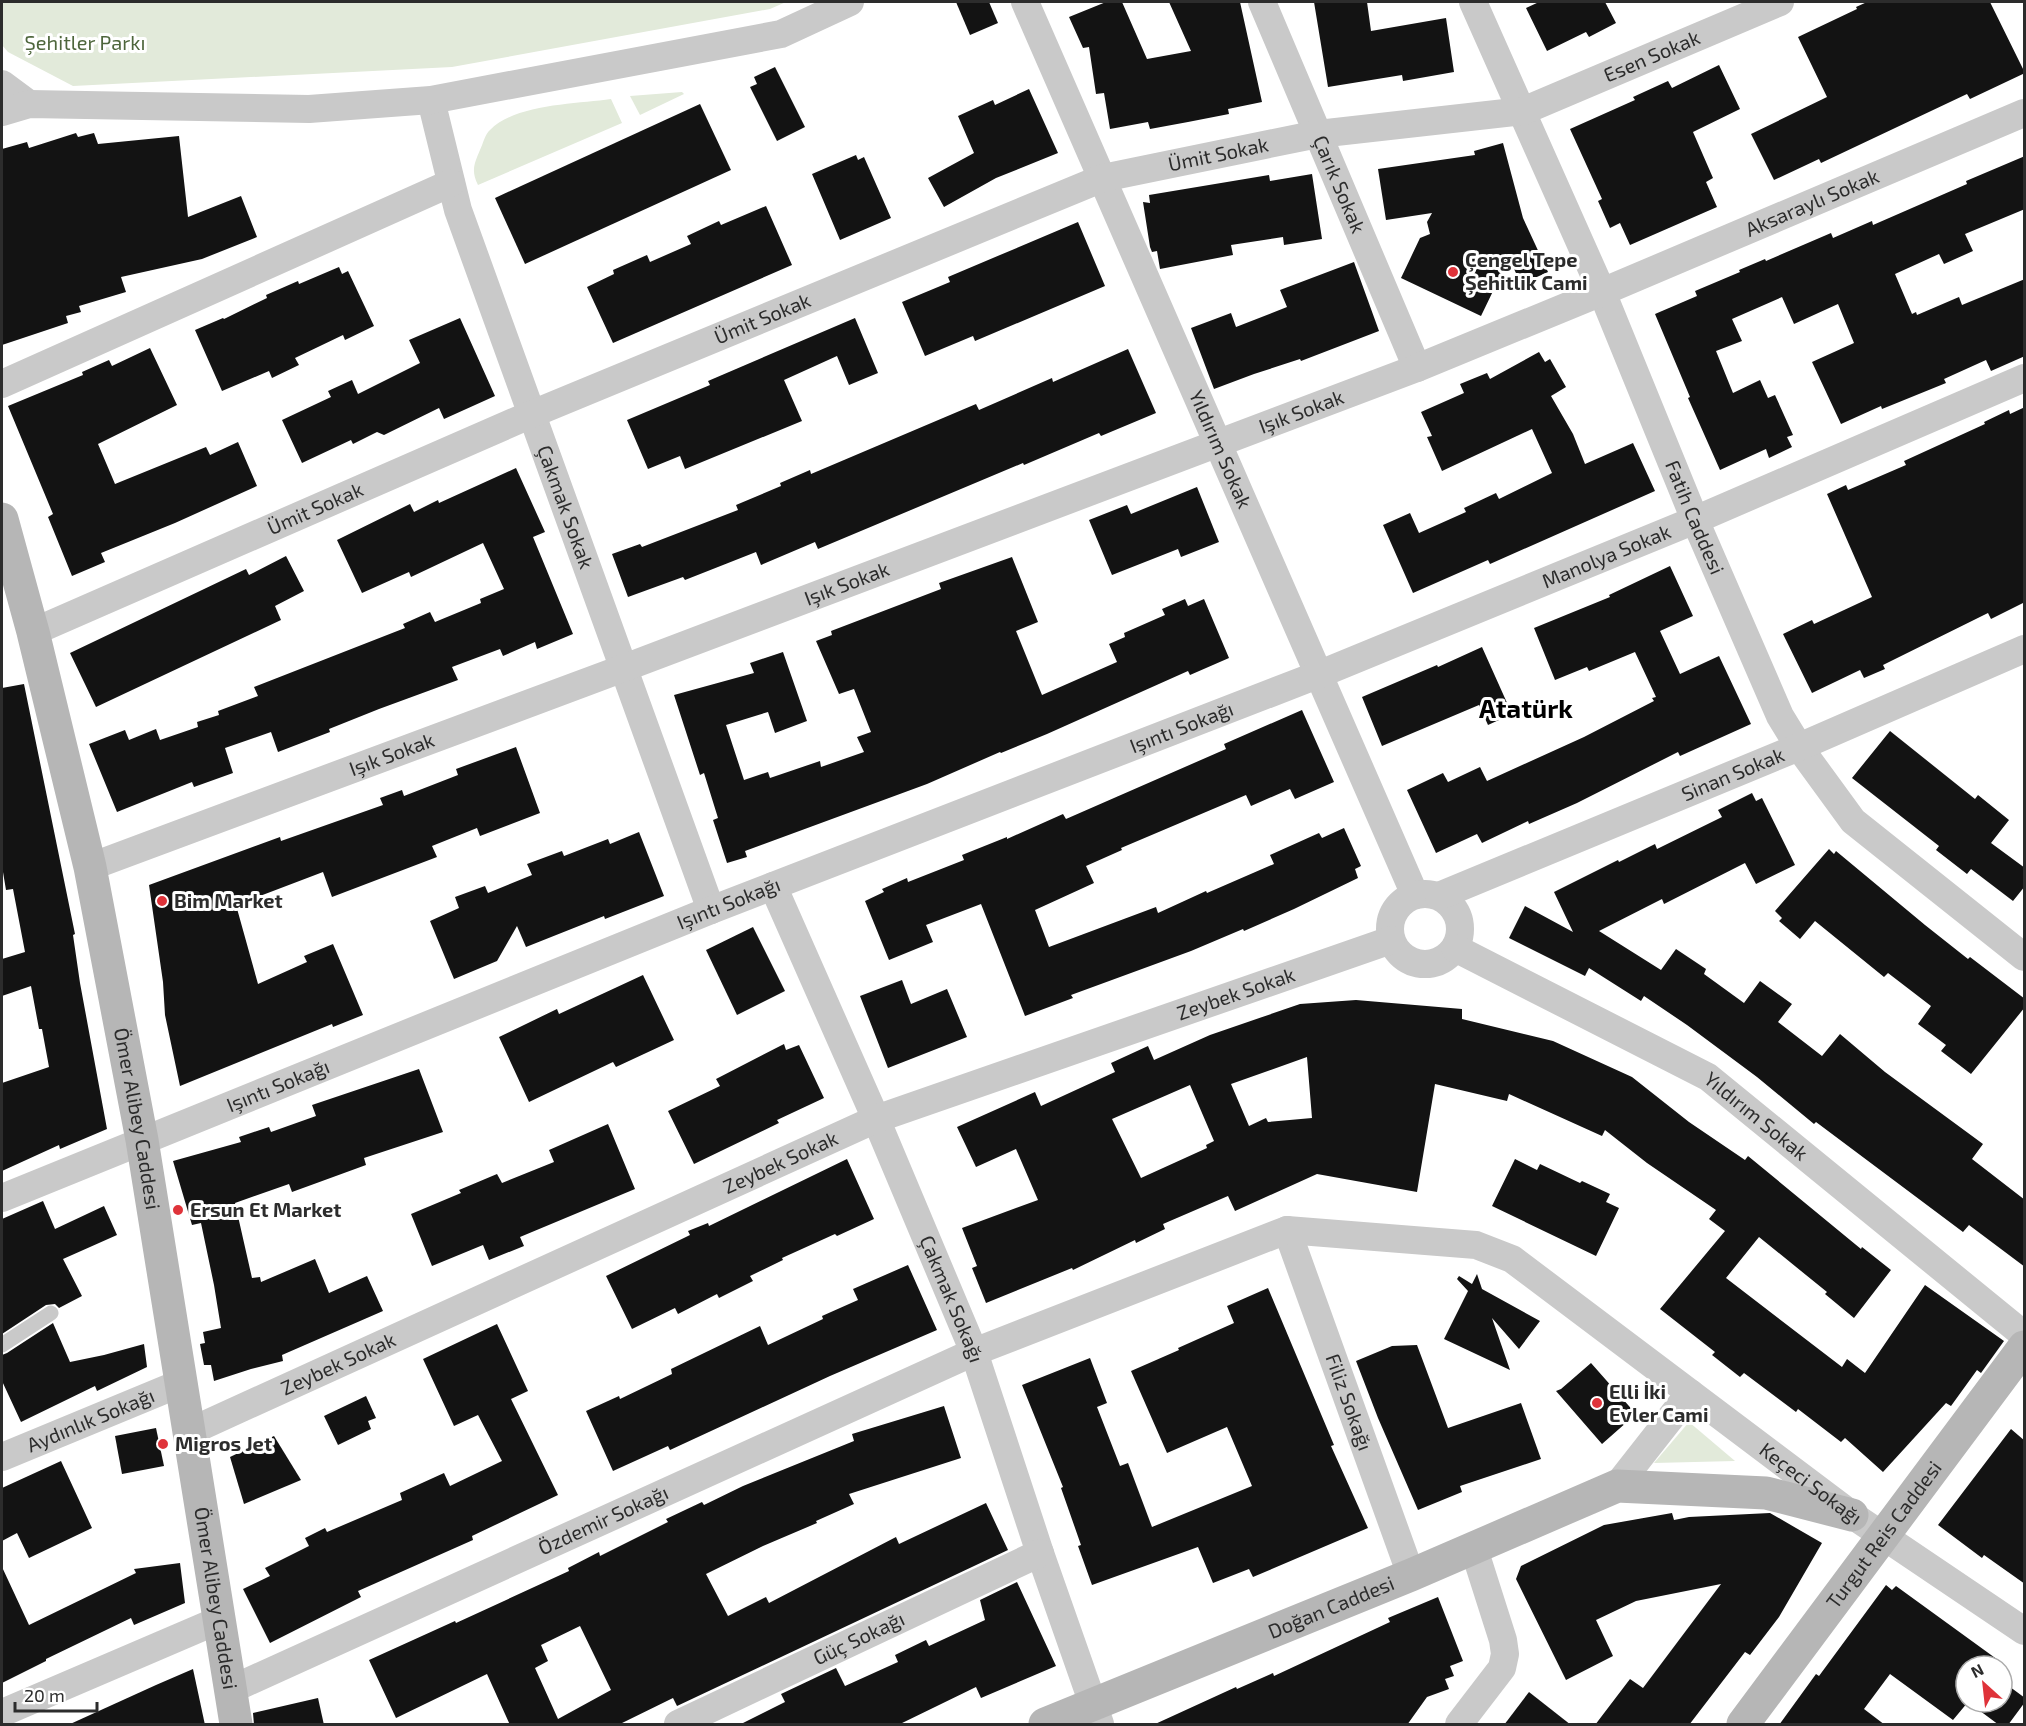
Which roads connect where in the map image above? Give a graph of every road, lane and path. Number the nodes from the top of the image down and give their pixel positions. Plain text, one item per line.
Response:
1 (850, 2) edge
2 (1025, 2) edge
3 (1262, 2) edge
4 (1473, 2) edge
5 (1780, 2) edge
6 (2, 84) edge
7 (431, 100) junction
8 (29, 104) junction
9 (1522, 111) junction
10 (2, 112) edge
11 (2025, 113) edge
12 (1318, 134) junction
13 (1103, 178) junction
14 (450, 183) junction
15 (1602, 292) junction
16 (1417, 368) junction
17 (2025, 378) edge
18 (2, 384) edge
19 (532, 414) junction
20 (1218, 443) junction
21 (2, 519) edge
22 (1695, 519) junction
23 (33, 632) junction
24 (2025, 649) edge
25 (624, 668) junction
26 (1320, 674) junction
27 (1799, 747) junction
28 (90, 867) junction
29 (773, 886) junction
30 (1427, 895) junction
31 (711, 910) junction
32 (1391, 940) junction
33 (2021, 947) edge
34 (1455, 948) junction
35 (876, 1119) junction
36 (142, 1140) junction
37 (2, 1198) edge
38 (1287, 1230) junction
39 (51, 1314) dead end
40 (2025, 1335) edge
41 (2, 1345) edge
42 (2025, 1347) edge
43 (974, 1352) junction
44 (181, 1383) junction
45 (1690, 1392) junction
46 (189, 1432) junction
47 (2, 1457) edge
48 (1617, 1486) junction
49 (1852, 1515) junction
50 (1884, 1535) junction
51 (1474, 1549) junction
52 (1040, 1553) junction
53 (1411, 1575) junction
54 (219, 1620) junction
55 (2025, 1631) edge
56 (230, 1690) junction
57 (2, 1713) edge
58 (1096, 1715) edge
59 (236, 1725) edge
60 (678, 1725) edge
61 (1045, 1725) edge
62 (1459, 1725) edge
63 (1743, 1725) edge

1 - 7 street
2 - 13 street, Yıldırım Sokak
3 - 12 street, Çarık Sokak
4 - 9 street, Fatih Caddesi
5 - 9 street, Esen Sokak
6 - 8 street
7 - 8 street
7 - 14 street, Çakmak Sokak
8 - 10 street
9 - 12 street, Ümit Sokak
9 - 15 street, Fatih Caddesi
11 - 15 street, Aksaraylı Sokak
12 - 13 street, Ümit Sokak
12 - 16 street, Çarık Sokak
13 - 19 street, Ümit Sokak
13 - 20 street, Yıldırım Sokak
14 - 18 street
14 - 19 street, Çakmak Sokak
15 - 16 street, Işık Sokak
15 - 22 street, Fatih Caddesi
16 - 20 street, Işık Sokak
17 - 22 street, Manolya Sokak
19 - 23 street, Ümit Sokak
19 - 25 street, Çakmak Sokak
20 - 25 street, Işık Sokak
20 - 26 street, Yıldırım Sokak
21 - 23 street, Ömer Alibey Caddesi
22 - 26 street, Manolya Sokak
22 - 27 street, Fatih Caddesi
23 - 28 street, Ömer Alibey Caddesi
24 - 27 street, Sinan Sokak
25 - 28 street, Işık Sokak
25 - 31 street, Çakmak Sokak
26 - 29 street, Işıntı Sokağı
26 - 30 street, Yıldırım Sokak
27 - 30 street, Sinan Sokak
27 - 33 street, Fatih Caddesi
28 - 36 street, Ömer Alibey Caddesi
29 - 31 street, Işıntı Sokağı
29 - 35 street, Çakmak Sokağı
30 - 32 street
30 - 34 street
31 - 36 street, Işıntı Sokağı
32 - 34 street
32 - 35 street, Zeybek Sokak
34 - 40 street, Yıldırım Sokak
35 - 43 street, Çakmak Sokağı
35 - 46 street, Zeybek Sokak
36 - 37 street, Işıntı Sokağı
36 - 44 street, Ömer Alibey Caddesi
38 - 43 street, Özdemir Sokağı
38 - 45 street, Keçeci Sokağı
38 - 53 street, Filiz Sokağı
39 - 41 lane
42 - 50 street, Turgut Reis Caddesi
43 - 52 street, Çakmak Sokağı
43 - 56 street, Özdemir Sokağı
44 - 46 street, Ömer Alibey Caddesi
44 - 47 street, Aydınlık Sokağı
45 - 48 street, Doğan Caddesi
45 - 49 street, Keçeci Sokağı
46 - 54 street, Ömer Alibey Caddesi
48 - 49 street, Doğan Caddesi
48 - 51 street, Doğan Caddesi
49 - 50 street, Keçeci Sokağı
50 - 55 street, Keçeci Sokağı
50 - 63 street, Turgut Reis Caddesi
51 - 53 street, Doğan Caddesi
51 - 62 street
52 - 58 street, Çakmak Sokağı
52 - 60 street, Güç Sokağı
53 - 58 street, Doğan Caddesi
54 - 56 street, Ömer Alibey Caddesi
54 - 57 street
56 - 59 street, Ömer Alibey Caddesi
58 - 61 street, Doğan Caddesi

